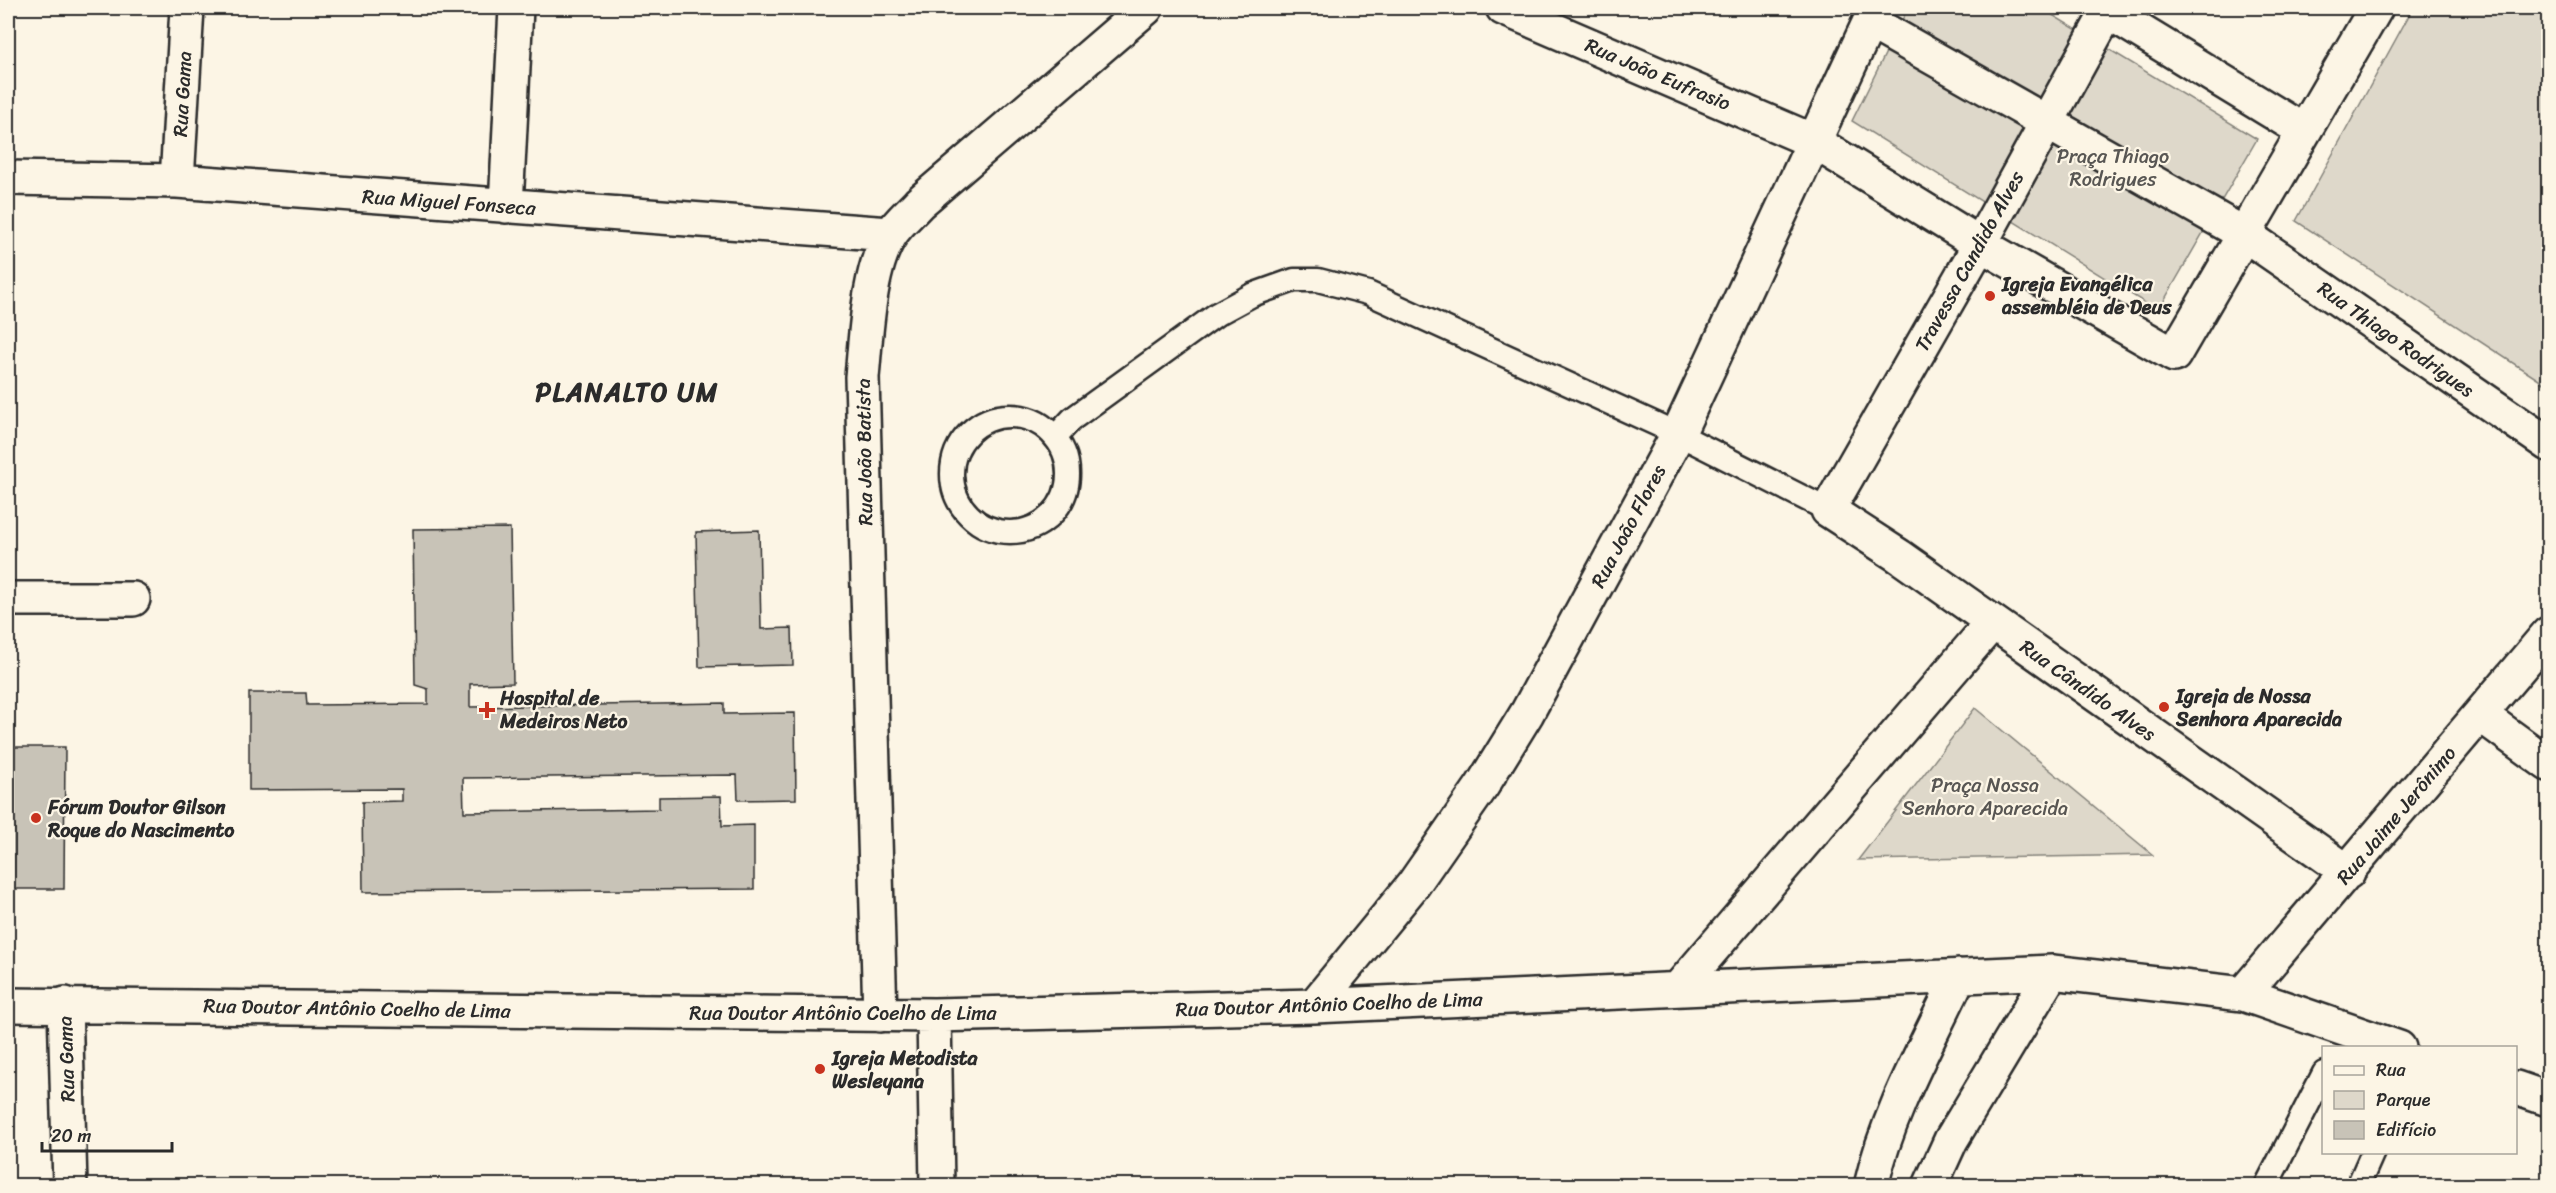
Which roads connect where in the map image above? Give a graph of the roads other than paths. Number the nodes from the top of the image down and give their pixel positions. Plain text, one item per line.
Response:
1 (187, 8) edge
2 (516, 8) edge
3 (1146, 8) edge
4 (1503, 8) edge
5 (2376, 8) edge
6 (2105, 9) edge
7 (1873, 15) edge
8 (2048, 121) junction
9 (2304, 131) junction
10 (1813, 141) junction
11 (8, 178) edge
12 (177, 181) junction
13 (506, 206) junction
14 (890, 234) junction
15 (2244, 234) junction
16 (1980, 244) junction
17 (1678, 434) junction
18 (1055, 436) junction
19 (2548, 444) edge
20 (1828, 510) junction
21 (8, 599) edge
22 (133, 599) dead end
23 (1992, 623) junction
24 (2548, 634) edge
25 (2481, 715) junction
26 (2548, 764) edge
27 (2348, 872) junction
28 (2052, 972) junction
29 (1959, 976) junction
30 (1678, 989) junction
31 (2243, 994) junction
32 (8, 1005) edge
33 (65, 1005) junction
34 (1314, 1006) junction
35 (880, 1015) junction
36 (934, 1015) junction
37 (2341, 1038) edge
38 (2393, 1046) edge
39 (2322, 1076) edge
40 (2517, 1088) edge
41 (2548, 1099) edge
42 (2372, 1154) edge
43 (70, 1185) edge
44 (937, 1185) edge
45 (1871, 1185) edge
46 (1930, 1185) edge
47 (2266, 1185) edge
48 (2358, 1185) edge

1 - 12 street, Rua Gama
2 - 13 street
3 - 14 street, Rua João Batista
4 - 10 street, Rua João Eufrasio
5 - 9 street
6 - 8 street, Travessa Candido Alves
6 - 9 street
7 - 8 street
7 - 10 street, Rua João Flores
8 - 15 street
8 - 16 street, Travessa Candido Alves
9 - 15 street
10 - 16 street
10 - 17 street, Rua João Flores
11 - 12 street, Rua Miguel Fonseca
12 - 13 street, Rua Miguel Fonseca
13 - 14 street, Rua Miguel Fonseca
14 - 35 street, Rua João Batista
15 - 16 street
15 - 19 street, Rua Thiago Rodrigues
16 - 20 street, Travessa Candido Alves
17 - 18 lane
17 - 20 lane
17 - 34 street, Rua João Flores
18 - 18 lane
20 - 23 street, Rua Cândido Alves
21 - 22 street
23 - 27 street, Rua Cândido Alves
23 - 30 street
24 - 25 street, Rua Jaime Jerônimo
25 - 26 street
25 - 27 street, Rua Jaime Jerônimo
27 - 31 street, Rua Jaime Jerônimo
28 - 29 street
28 - 31 street
28 - 46 street
29 - 30 street
29 - 45 street
30 - 34 street, Rua Doutor Antônio Coelho de Lima
31 - 37 street
32 - 33 street, Rua Doutor Antônio Coelho de Lima
33 - 35 street, Rua Doutor Antônio Coelho de Lima
33 - 43 street, Rua Gama
34 - 36 street, Rua Doutor Antônio Coelho de Lima
35 - 36 street, Rua Doutor Antônio Coelho de Lima
36 - 44 street
37 - 38 street
39 - 47 lane
40 - 41 street
42 - 48 lane

